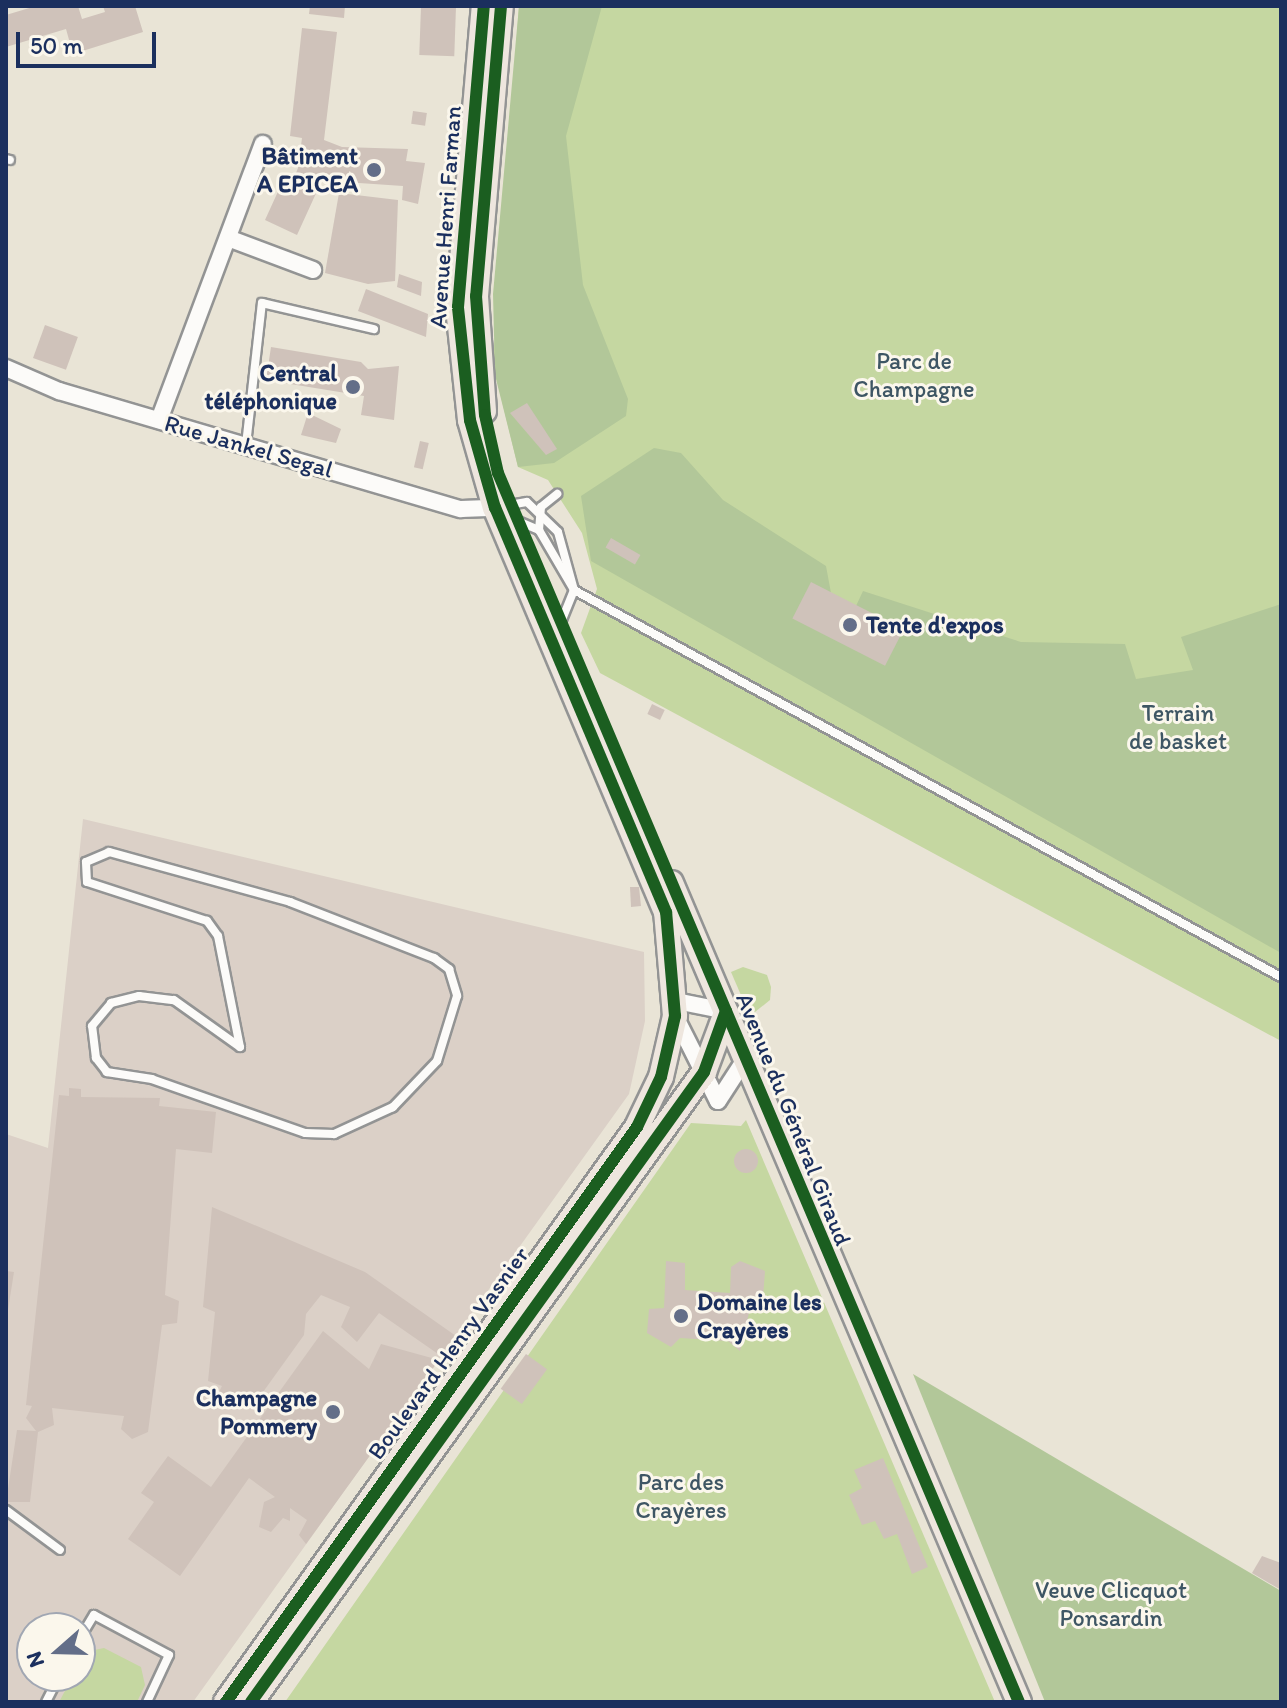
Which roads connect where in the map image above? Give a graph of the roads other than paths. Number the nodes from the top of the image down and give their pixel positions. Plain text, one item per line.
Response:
1 (484, 6) edge
2 (501, 6) edge
3 (263, 144) dead end
4 (228, 238) junction
5 (313, 270) dead end
6 (374, 329) dead end
7 (6, 368) edge
8 (159, 420) junction
9 (246, 445) junction
10 (485, 477) joint
11 (557, 494) dead end
12 (541, 507) junction
13 (519, 520) junction
14 (574, 590) junction
15 (560, 624) junction
16 (1281, 977) edge
17 (676, 1008) junction
18 (726, 1011) junction
19 (240, 1047) joint
20 (744, 1061) junction
21 (704, 1072) junction
22 (6, 1510) edge
23 (60, 1550) dead end
24 (96, 1616) edge
25 (147, 1702) edge
26 (226, 1702) edge
27 (251, 1702) edge
28 (1019, 1702) edge

1 - 10 main road, Avenue Henri Farman
2 - 13 main road, Avenue Henri Farman
3 - 4 street
4 - 5 street
4 - 8 street
6 - 9 lane
7 - 8 street, Rue Jankel Segal
8 - 9 street, Rue Jankel Segal
9 - 13 street, Rue Jankel Segal
10 - 13 main road, Avenue du Général Giraud
11 - 12 lane
12 - 13 lane
12 - 13 lane
12 - 14 lane
13 - 14 lane
13 - 15 main road, Avenue du Général Giraud
13 - 17 main road, Avenue du Général Giraud
14 - 15 lane
14 - 16 lane
15 - 18 main road, Avenue du Général Giraud
17 - 18 street
17 - 21 street
17 - 26 main road, Boulevard Henry Vasnier
18 - 20 main road, Avenue du Général Giraud
18 - 21 main road, Boulevard Henry Vasnier
19 - 19 lane
20 - 21 street
20 - 28 main road, Avenue du Général Giraud
21 - 27 main road, Boulevard Henry Vasnier
22 - 23 lane
24 - 25 lane

